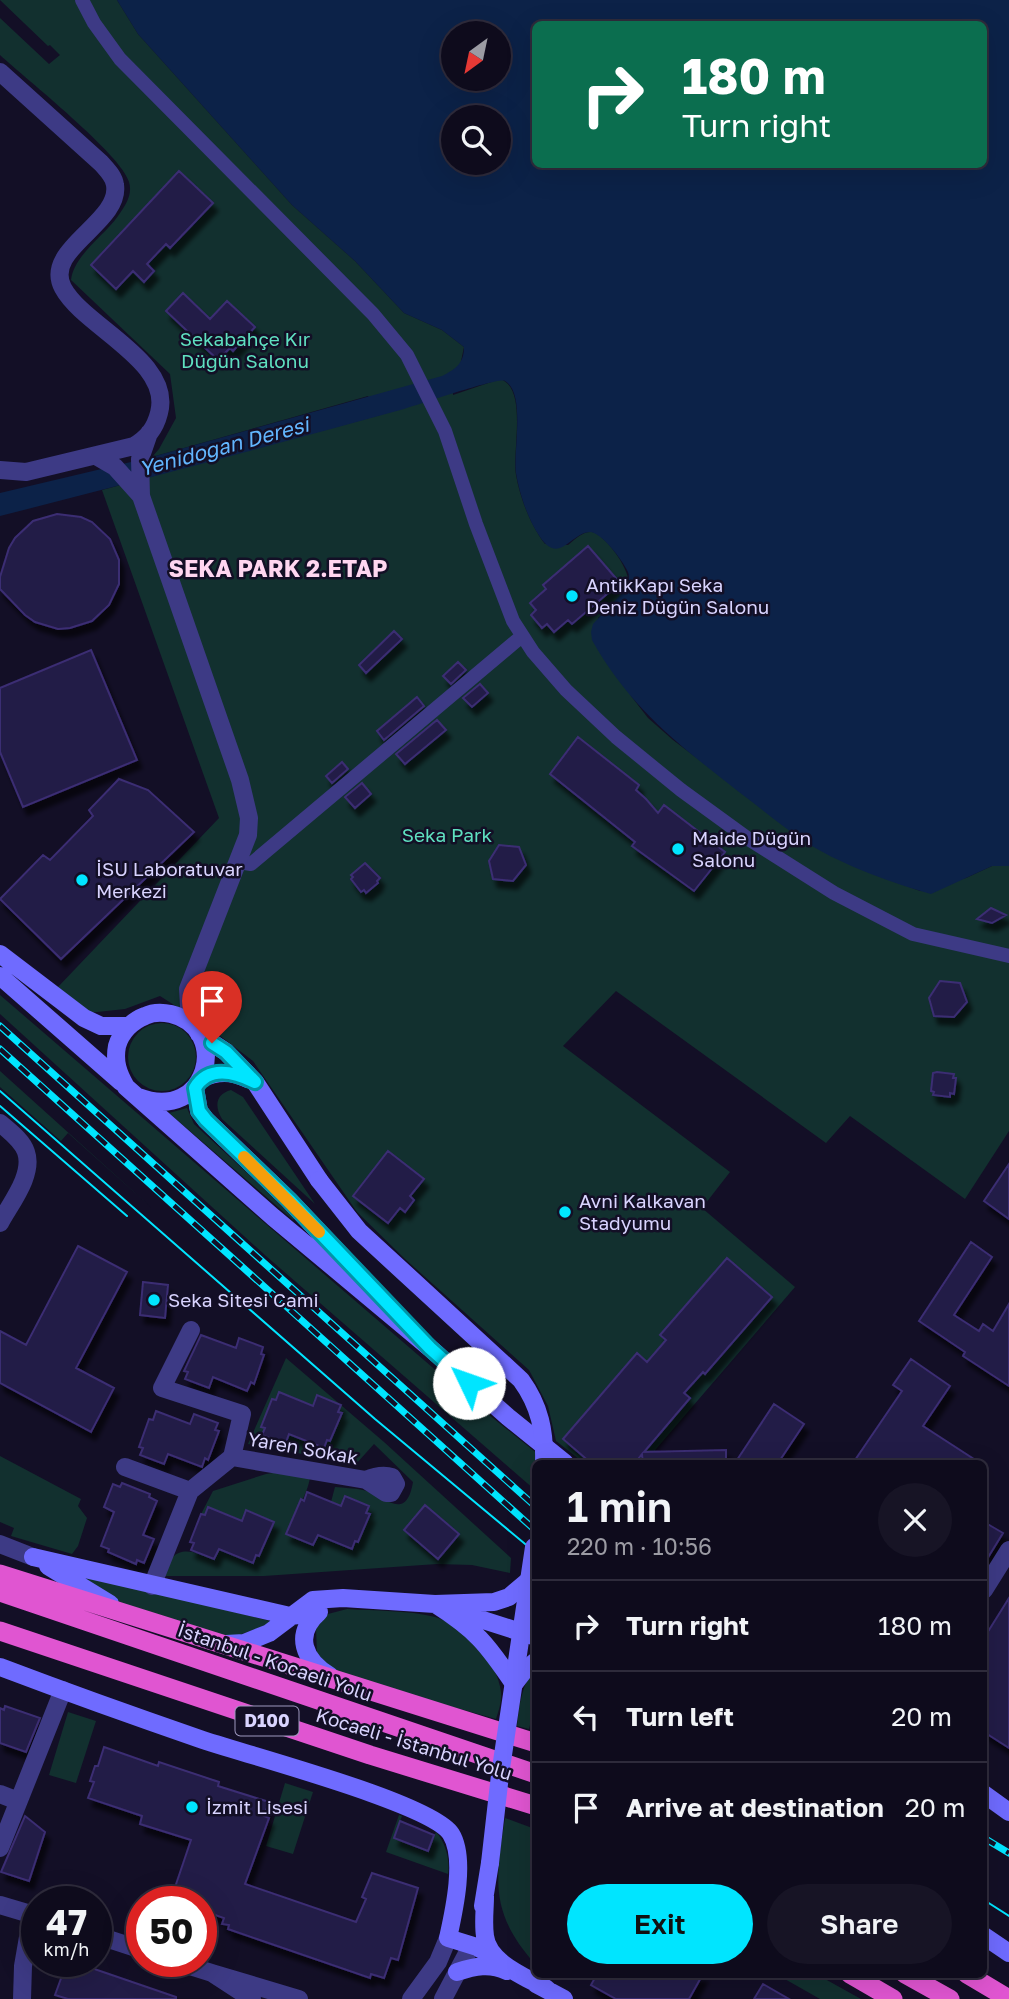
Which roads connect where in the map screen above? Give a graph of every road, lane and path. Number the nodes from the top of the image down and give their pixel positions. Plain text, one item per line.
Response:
1 (82, 0) edge
2 (0, 72) edge
3 (149, 433) junction
4 (96, 456) junction
5 (0, 470) edge
6 (130, 471) junction
7 (26, 472) junction
8 (0, 480) edge
9 (522, 636) junction
10 (238, 862) junction
11 (0, 954) edge
12 (1009, 956) edge
13 (0, 976) edge
14 (188, 989) junction
15 (160, 1013) junction
16 (129, 1026) junction
17 (195, 1028) junction
18 (255, 1082) junction
19 (198, 1084) junction
20 (132, 1092) junction
21 (0, 1123) edge
22 (0, 1223) edge
23 (191, 1330) dead end
24 (430, 1348) junction
25 (232, 1457) junction
26 (544, 1460) edge
27 (561, 1460) edge
28 (125, 1467) dead end
29 (366, 1480) dead end
30 (190, 1491) junction
31 (0, 1544) edge
32 (1009, 1550) edge
33 (33, 1557) junction
34 (532, 1561) edge
35 (0, 1574) edge
36 (529, 1580) junction
37 (987, 1585) edge
38 (152, 1586) junction
39 (0, 1592) edge
40 (343, 1598) junction
41 (435, 1604) junction
42 (317, 1614) junction
43 (128, 1615) junction
44 (290, 1616) junction
45 (0, 1630) edge
46 (529, 1635) edge
47 (219, 1644) junction
48 (532, 1664) edge
49 (0, 1667) edge
50 (514, 1684) junction
51 (346, 1685) junction
52 (63, 1690) junction
53 (532, 1742) edge
54 (532, 1773) edge
55 (0, 1794) edge
56 (987, 1796) edge
57 (18, 1801) junction
58 (532, 1805) edge
59 (1009, 1812) edge
60 (0, 1848) edge
61 (485, 1896) junction
62 (0, 1905) edge
63 (21, 1911) edge
64 (448, 1938) junction
65 (987, 1938) edge
66 (471, 1946) junction
67 (987, 1950) edge
68 (1009, 1953) edge
69 (498, 1963) junction
70 (1009, 1964) edge
71 (457, 1972) junction
72 (217, 1974) edge
73 (217, 1976) edge
74 (23, 1977) edge
75 (857, 1978) edge
76 (912, 1978) edge
77 (974, 1978) edge
78 (22, 1999) edge
79 (252, 1999) edge
80 (299, 1999) edge
81 (411, 1999) edge
82 (443, 1999) edge
83 (564, 1999) edge
84 (893, 1999) edge
85 (950, 1999) edge
86 (1009, 1999) edge

1 - 9 street
2 - 3 street
3 - 4 street
3 - 6 street
4 - 6 street
4 - 7 street
5 - 7 street
6 - 10 street
7 - 8 street
9 - 10 street
9 - 12 street
10 - 14 street
11 - 16 main road
13 - 20 main road
14 - 15 street
14 - 17 street
15 - 16 main road
15 - 17 main road
16 - 20 main road
17 - 18 main road
17 - 19 main road
18 - 19 main road
18 - 26 main road, bridge
19 - 20 main road
19 - 24 main road
20 - 24 main road
21 - 22 street
23 - 25 street, Yaren Sokak
24 - 27 main road
25 - 29 street, Yaren Sokak
25 - 30 street, Yaren Sokak
28 - 30 street
30 - 38 street, Yaren Sokak
31 - 33 street
32 - 37 street
33 - 38 main road
33 - 43 main road
34 - 36 main road, bridge
35 - 43 highway
36 - 41 main road
36 - 46 main road, bridge
38 - 44 main road
39 - 54 highway, İstanbul - Kocaeli Yolu / D100
40 - 41 main road
40 - 42 main road
40 - 44 main road
41 - 46 main road
41 - 50 main road
42 - 44 main road
42 - 51 main road
43 - 47 highway
44 - 47 main road
45 - 58 highway, Kocaeli - İstanbul Yolu / D100
46 - 50 main road, bridge
47 - 51 highway
48 - 50 main road
49 - 52 main road
50 - 61 main road, bridge
51 - 53 highway
52 - 57 street
52 - 64 main road
55 - 57 street
56 - 59 main road
57 - 60 street
61 - 66 main road
61 - 69 main road
62 - 63 street
64 - 66 main road
64 - 81 street
65 - 68 main road
66 - 69 main road
66 - 71 street
67 - 70 main road
69 - 71 main road
69 - 83 main road
71 - 82 street
72 - 80 street
73 - 79 street
74 - 78 street
75 - 84 highway
76 - 85 highway
77 - 86 highway

